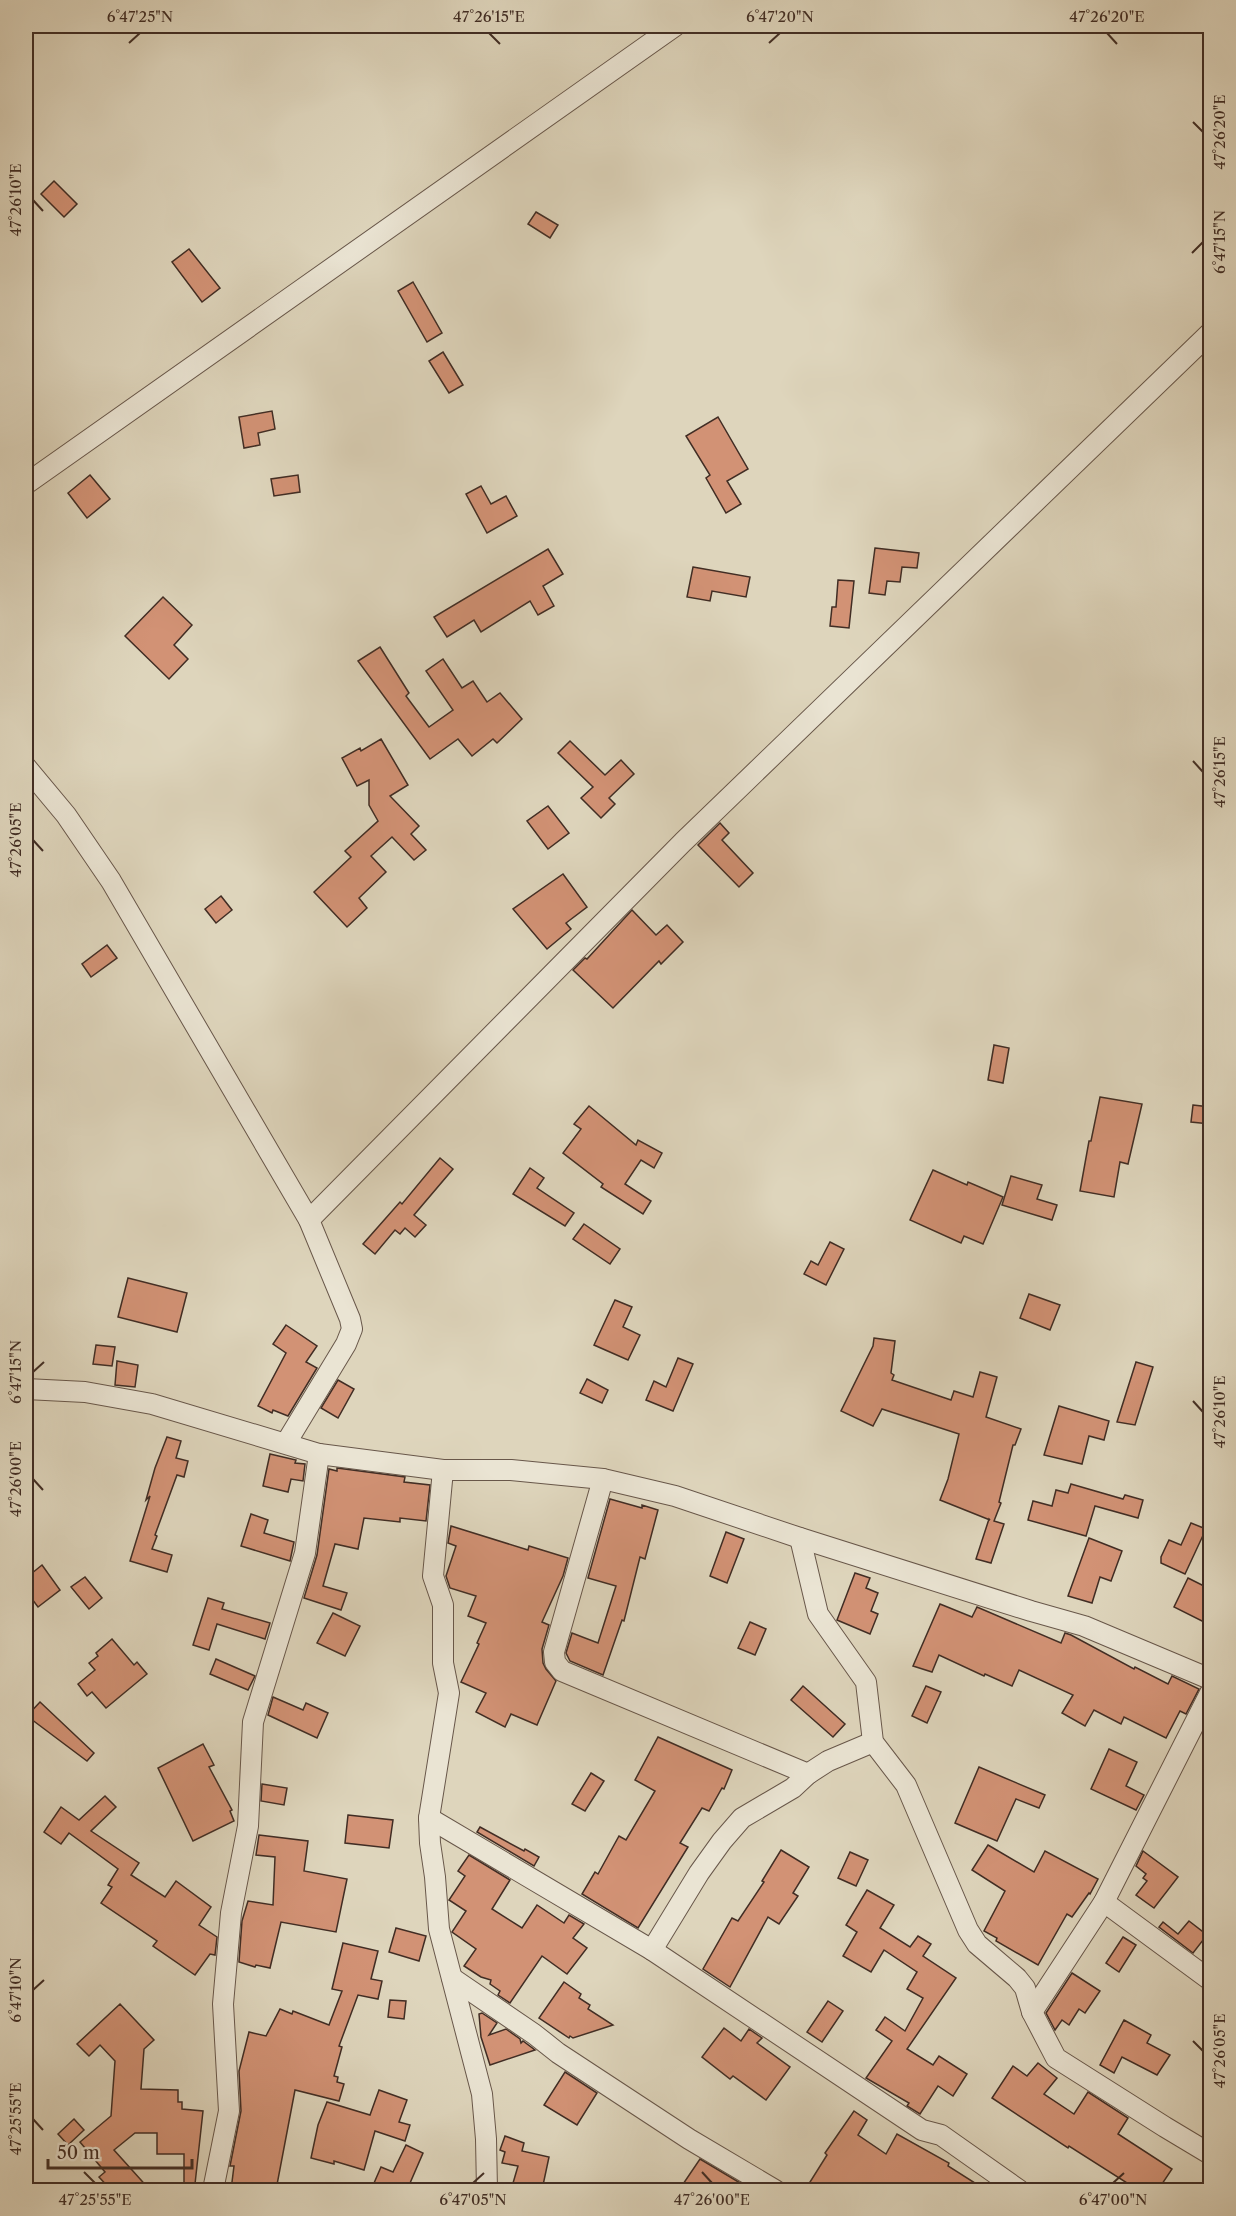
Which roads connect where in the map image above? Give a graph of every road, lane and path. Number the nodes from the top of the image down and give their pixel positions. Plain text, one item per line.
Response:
1 (675, 26) edge
2 (1210, 333) edge
3 (26, 484) edge
4 (26, 767) edge
5 (309, 1220) junction
6 (26, 1389) edge
7 (286, 1443) junction
8 (319, 1454) junction
9 (443, 1470) junction
10 (603, 1479) junction
11 (800, 1538) junction
12 (1210, 1679) edge
13 (1210, 1693) edge
14 (873, 1742) junction
15 (808, 1774) junction
16 (429, 1818) junction
17 (1104, 1902) junction
18 (652, 1950) junction
19 (452, 1978) junction
20 (1210, 1980) edge
21 (1032, 2012) junction
22 (1210, 2154) edge
23 (213, 2190) edge
24 (487, 2190) edge
25 (775, 2190) edge
26 (1019, 2190) edge

1 - 3 street
2 - 5 street
4 - 5 street
5 - 7 street
6 - 7 street
7 - 8 street
8 - 9 street
8 - 23 street
9 - 10 street
9 - 16 street
10 - 11 street
10 - 15 street
11 - 12 street
11 - 14 street
13 - 17 street
14 - 15 street
14 - 21 street
15 - 18 street
16 - 18 street
16 - 19 street
17 - 20 street
17 - 21 street
18 - 26 street
19 - 24 street
19 - 25 street
21 - 22 street

